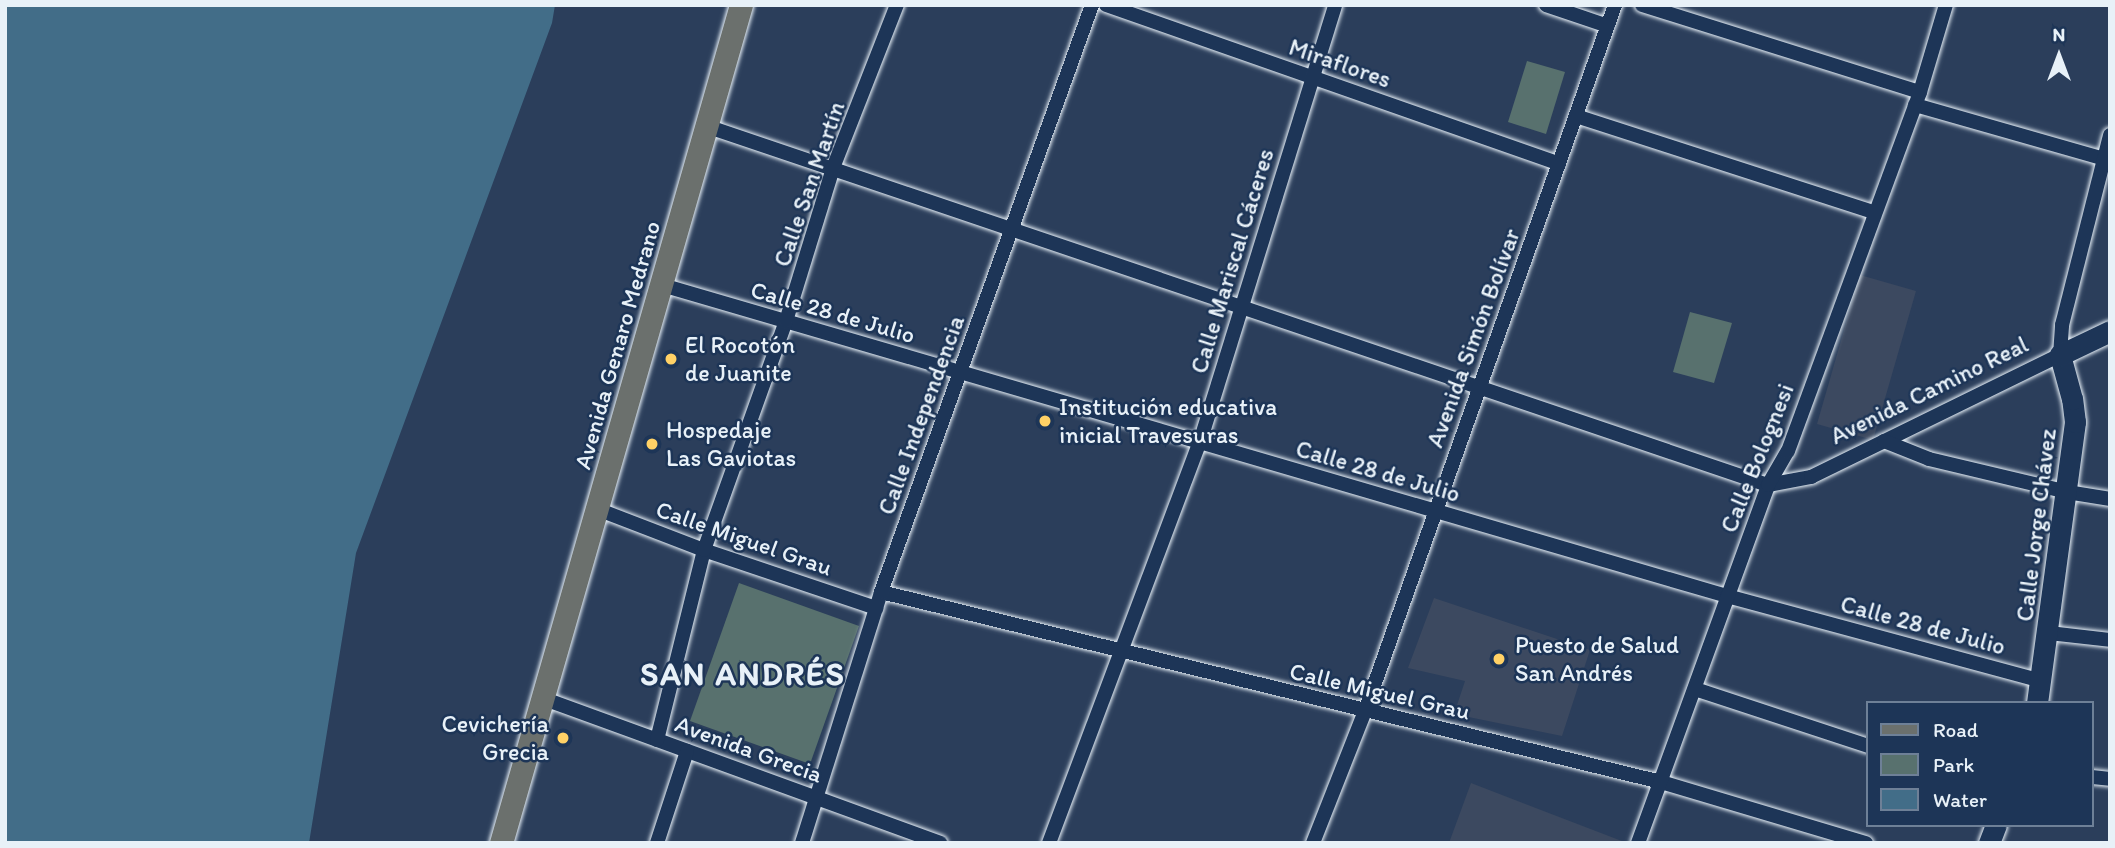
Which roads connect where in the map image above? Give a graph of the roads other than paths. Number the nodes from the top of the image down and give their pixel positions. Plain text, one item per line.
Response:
1 (741, 5) edge
2 (897, 5) edge
3 (1092, 5) edge
4 (1106, 5) edge
5 (1335, 5) edge
6 (1546, 5) edge
7 (1615, 5) edge
8 (1642, 5) edge
9 (1946, 5) edge
10 (1608, 26) junction
11 (1312, 77) junction
12 (1918, 99) junction
13 (1576, 116) junction
14 (706, 126) junction
15 (2110, 135) edge
16 (2104, 159) junction
17 (1559, 164) junction
18 (833, 168) junction
19 (1874, 212) junction
20 (1012, 229) junction
21 (662, 285) junction
22 (1242, 307) junction
23 (786, 321) junction
24 (2110, 331) edge
25 (2060, 355) junction
26 (960, 373) junction
27 (1480, 388) junction
28 (1884, 441) junction
29 (1200, 442) junction
30 (1768, 485) junction
31 (2067, 492) junction
32 (2110, 499) edge
33 (597, 509) junction
34 (1436, 511) junction
35 (704, 550) junction
36 (881, 592) junction
37 (1727, 596) junction
38 (876, 608) junction
39 (2049, 633) junction
40 (2110, 640) edge
41 (1121, 652) junction
42 (2042, 681) junction
43 (1695, 690) junction
44 (542, 698) junction
45 (2037, 701) edge
46 (1365, 711) junction
47 (657, 740) junction
48 (1867, 746) edge
49 (687, 751) junction
50 (1661, 782) junction
51 (816, 797) junction
52 (1826, 837) edge
53 (501, 843) edge
54 (657, 843) edge
55 (802, 843) edge
56 (940, 843) edge
57 (1049, 843) edge
58 (1313, 843) edge
59 (1638, 843) edge
60 (1866, 843) edge

1 - 14 main road, Avenida Genaro Medrano
2 - 18 street, Calle San Martín
3 - 20 street, Calle Independencia
4 - 11 street, Miraflores
5 - 11 street, Calle Mariscal Cáceres
6 - 10 street
7 - 10 street, Avenida Simón Bolívar
8 - 12 street
9 - 12 street, Calle Bolognesi
10 - 13 street, Avenida Simón Bolívar
11 - 17 street, Miraflores
11 - 22 street, Calle Mariscal Cáceres
12 - 16 street
12 - 19 street, Calle Bolognesi
13 - 17 street, Avenida Simón Bolívar
13 - 19 street
14 - 18 street
14 - 21 main road, Avenida Genaro Medrano
15 - 16 street
16 - 25 street
17 - 27 street, Avenida Simón Bolívar
18 - 20 street
18 - 23 street, Calle San Martín
19 - 30 street, Calle Bolognesi
20 - 22 street
20 - 26 street, Calle Independencia
21 - 23 street, Calle 28 de Julio
21 - 33 main road, Avenida Genaro Medrano
22 - 27 street
22 - 29 street, Calle Mariscal Cáceres
23 - 26 street, Calle 28 de Julio
23 - 35 street, Calle San Martín
24 - 25 street, Avenida Camino Real
25 - 28 street, Avenida Camino Real
25 - 31 street, Calle Jorge Chávez
26 - 29 street, Calle 28 de Julio
26 - 36 street, Calle Independencia
27 - 30 street
27 - 34 street, Avenida Simón Bolívar
28 - 30 street, Avenida Camino Real
28 - 31 street
29 - 34 street, Calle 28 de Julio
29 - 41 street, Calle Mariscal Cáceres
30 - 37 street, Calle Bolognesi
31 - 32 street
31 - 39 street, Calle Jorge Chávez
33 - 35 street, Calle Miguel Grau
33 - 44 main road, Avenida Genaro Medrano
34 - 37 street, Calle 28 de Julio
34 - 46 street, Avenida Simón Bolívar
35 - 38 street, Calle Miguel Grau
35 - 47 street, Calle San Martín
36 - 38 street, Calle Independencia
36 - 41 street, Calle Miguel Grau
37 - 42 street, Calle 28 de Julio
37 - 43 street, Calle Bolognesi
38 - 51 street, Calle Independencia
39 - 40 street
39 - 42 street, Calle Jorge Chávez
41 - 46 street, Calle Miguel Grau
41 - 57 street, Calle Mariscal Cáceres
42 - 45 street, Calle Jorge Chávez
43 - 48 street
43 - 50 street, Calle Bolognesi
44 - 47 street, Avenida Grecia
44 - 53 main road, Avenida Genaro Medrano
46 - 50 street, Calle Miguel Grau
46 - 58 street, Avenida Simón Bolívar
47 - 49 street, Avenida Grecia
49 - 51 street, Avenida Grecia
49 - 54 street
50 - 52 street, Calle Miguel Grau
50 - 59 street, Calle Bolognesi
51 - 55 street, Calle Independencia
51 - 56 street, Avenida Grecia
52 - 60 street, Calle Miguel Grau

